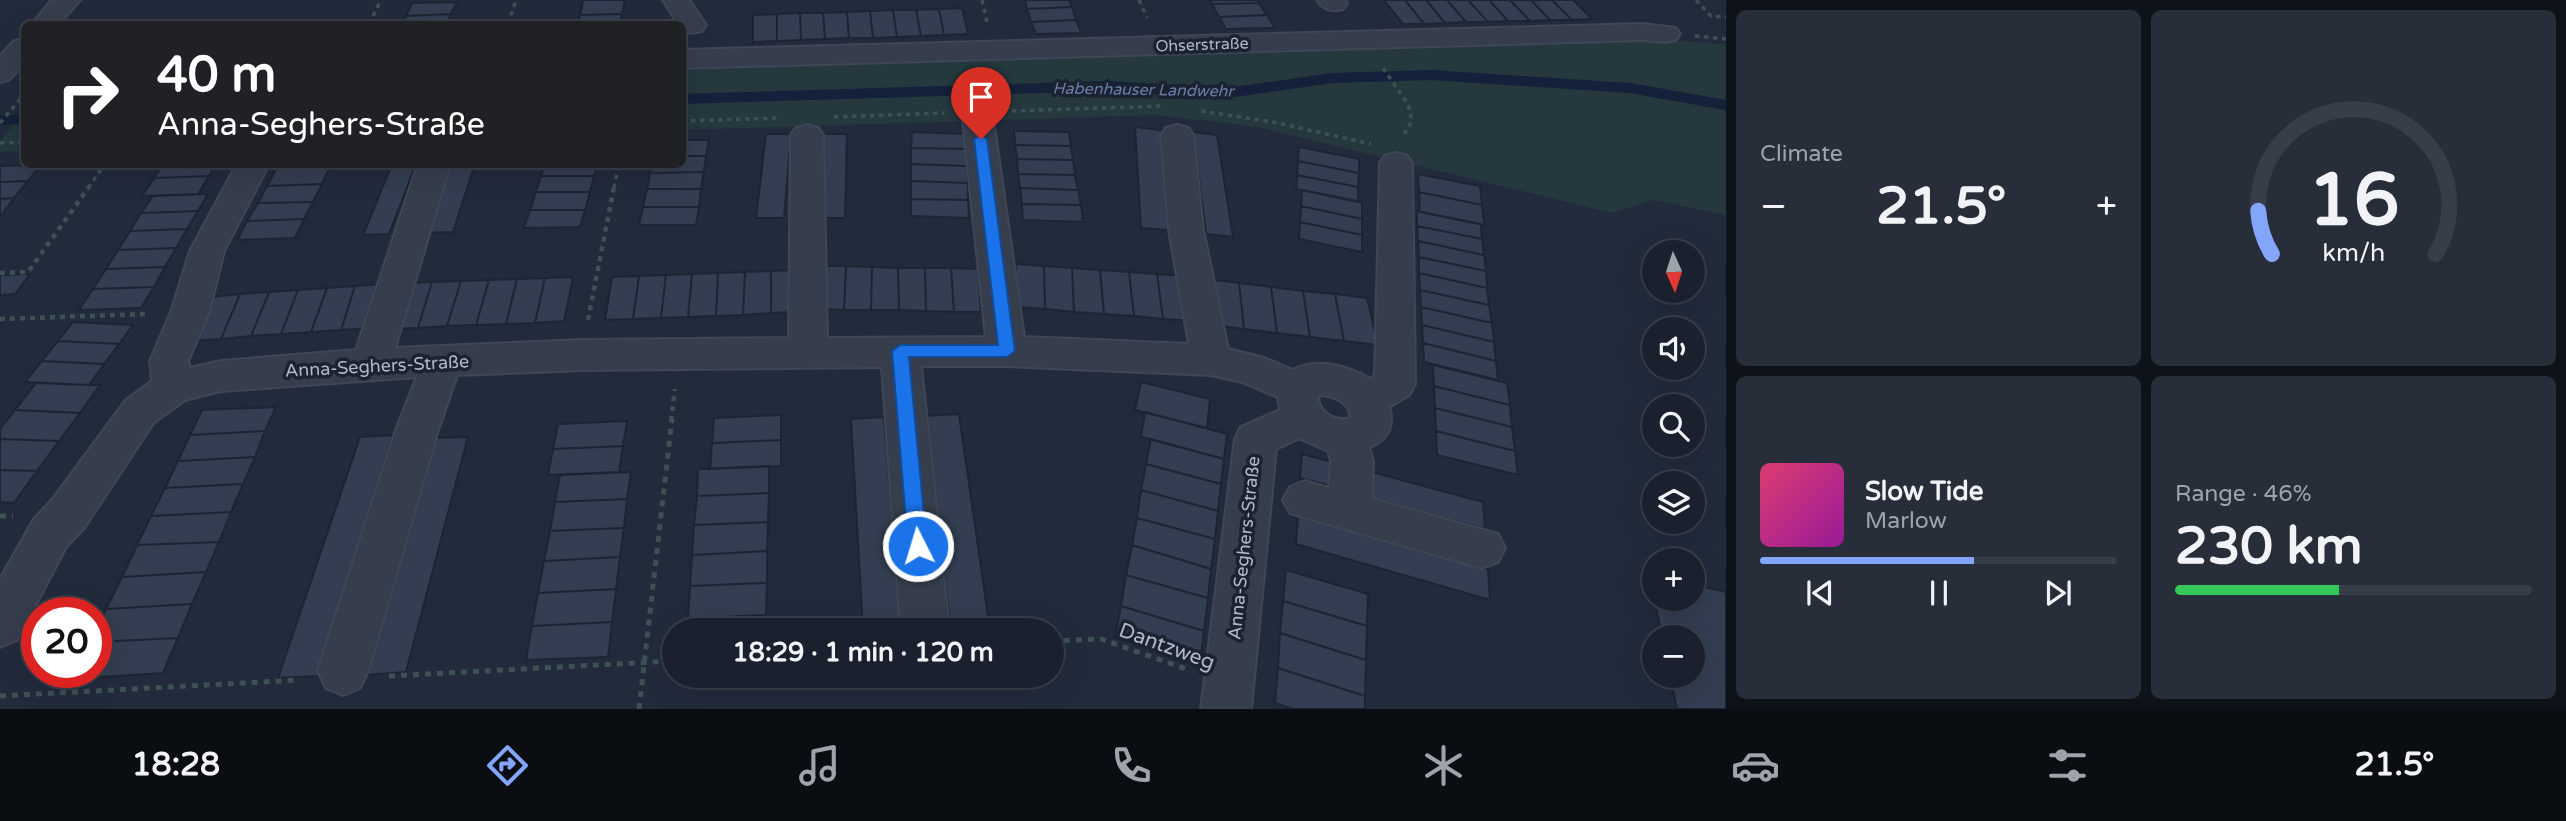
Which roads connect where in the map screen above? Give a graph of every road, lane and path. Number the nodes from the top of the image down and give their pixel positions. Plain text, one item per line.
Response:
1 (67, 0) edge
2 (381, 0) edge
3 (516, 0) edge
4 (676, 0) edge
5 (1696, 0) edge
6 (1726, 17) edge
7 (48, 21) edge
8 (370, 21) edge
9 (509, 21) edge
10 (692, 25) dead end
11 (1667, 34) dead end
12 (21, 50) edge
13 (686, 59) edge
14 (1381, 65) dead end
15 (0, 74) edge
16 (21, 78) edge
17 (0, 79) edge
18 (21, 98) edge
19 (977, 113) junction
20 (1180, 117) junction
21 (686, 121) edge
22 (0, 123) edge
23 (809, 123) junction
24 (21, 142) edge
25 (0, 143) edge
26 (1396, 156) junction
27 (102, 168) edge
28 (251, 168) edge
29 (433, 168) edge
30 (618, 168) edge
31 (0, 273) edge
32 (190, 312) junction
33 (0, 319) edge
34 (900, 351) junction
35 (1007, 351) junction
36 (808, 352) junction
37 (679, 354) junction
38 (582, 355) junction
39 (1211, 360) junction
40 (443, 361) junction
41 (371, 364) junction
42 (173, 387) junction
43 (1367, 400) junction
44 (1300, 403) junction
45 (1346, 438) junction
46 (1306, 500) dead end
47 (1350, 512) junction
48 (1482, 548) dead end
49 (924, 618) edge
50 (0, 624) edge
51 (1064, 641) edge
52 (343, 671) dead end
53 (1228, 697) edge
54 (639, 709) edge

1 - 7 street
2 - 8 path
3 - 9 path
4 - 10 street
5 - 6 path
11 - 13 street, Ohserstraße
12 - 15 street
14 - 26 path
16 - 17 street
18 - 22 path
19 - 20 path
19 - 23 path
19 - 35 street
20 - 26 path
20 - 39 street
21 - 23 path
23 - 36 street
24 - 25 path
26 - 43 street
27 - 31 path
28 - 32 street
29 - 41 street
30 - 38 path
32 - 33 path
32 - 42 street
34 - 35 street, Anna-Seghers-Straße
34 - 36 street, Anna-Seghers-Straße
34 - 49 street
35 - 39 street, Anna-Seghers-Straße
36 - 37 street, Anna-Seghers-Straße
37 - 38 street, Anna-Seghers-Straße
37 - 54 path
38 - 40 street, Anna-Seghers-Straße
39 - 44 street, Anna-Seghers-Straße
40 - 41 street, Anna-Seghers-Straße
40 - 52 street
41 - 42 street, Anna-Seghers-Straße
42 - 50 street, Anna-Seghers-Straße
43 - 44 street, Anna-Seghers-Straße
43 - 45 street
44 - 45 street, Anna-Seghers-Straße
44 - 53 street, Anna-Seghers-Straße
45 - 47 street
46 - 47 street
47 - 48 street
51 - 53 path, Dantzweg

